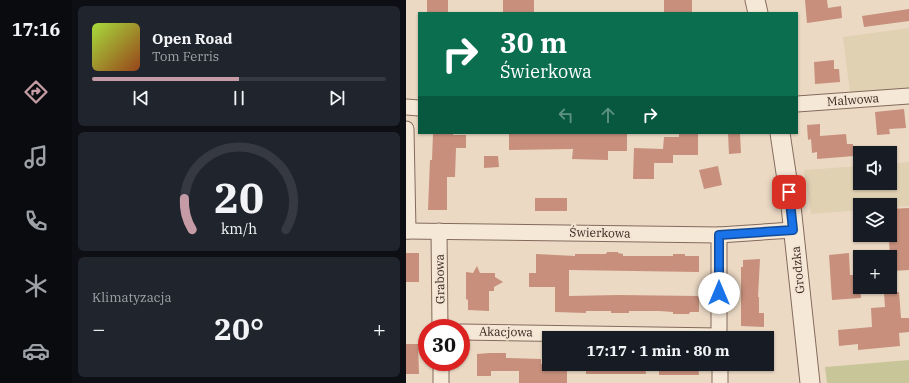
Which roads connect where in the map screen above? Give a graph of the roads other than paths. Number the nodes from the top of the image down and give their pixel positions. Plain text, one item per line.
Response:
1 (755, 0) edge
2 (758, 12) edge
3 (909, 96) edge
4 (798, 104) edge
5 (406, 107) edge
6 (418, 108) edge
7 (406, 129) edge
8 (780, 134) edge
9 (793, 230) junction
10 (407, 231) edge
11 (439, 231) junction
12 (719, 235) junction
13 (440, 319) edge
14 (719, 331) edge
15 (470, 332) edge
16 (542, 334) edge
17 (441, 371) edge
18 (720, 371) edge
19 (441, 383) edge
20 (720, 383) edge
21 (810, 383) edge

1 - 2 street
3 - 4 street, Malwowa
5 - 6 street
7 - 10 street
8 - 9 street, Grodzka
9 - 12 street, Świerkowa
9 - 21 street, Grodzka
10 - 11 street, Świerkowa
11 - 12 street, Świerkowa
11 - 13 street, Grabowa
12 - 14 street
15 - 16 street, Akacjowa
17 - 19 street
18 - 20 street

